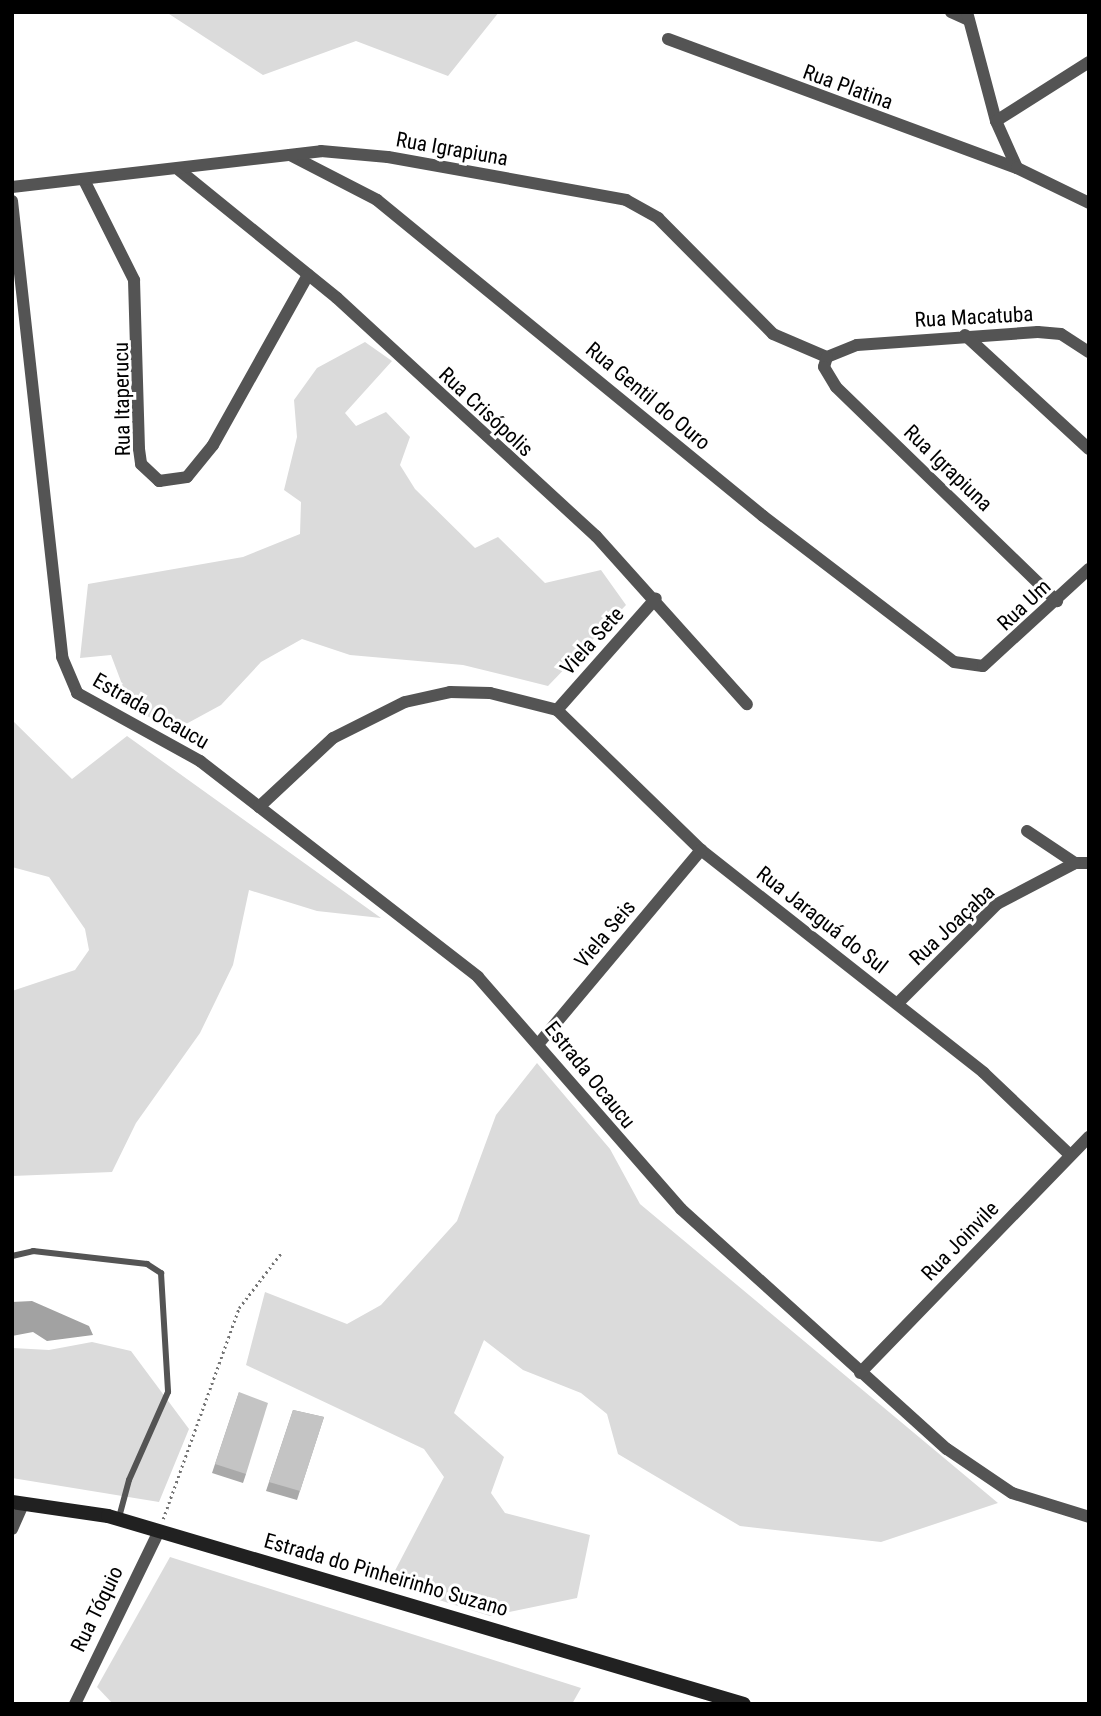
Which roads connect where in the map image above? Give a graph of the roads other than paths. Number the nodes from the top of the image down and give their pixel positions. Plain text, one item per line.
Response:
1 (951, 12) edge
2 (967, 15) edge
3 (668, 38) dead end
4 (1089, 62) edge
5 (996, 121) junction
6 (286, 154) junction
7 (1017, 168) junction
8 (179, 170) junction
9 (84, 180) junction
10 (12, 187) edge
11 (12, 201) edge
12 (1089, 204) edge
13 (308, 275) junction
14 (965, 335) junction
15 (1089, 352) edge
16 (827, 357) junction
17 (1089, 449) edge
18 (1089, 569) edge
19 (656, 598) junction
20 (1057, 601) junction
21 (983, 666) joint
22 (747, 704) dead end
23 (557, 710) junction
24 (259, 807) junction
25 (1027, 831) dead end
26 (701, 849) junction
27 (1075, 863) junction
28 (1089, 863) edge
29 (898, 1003) junction
30 (540, 1042) junction
31 (1089, 1137) edge
32 (1070, 1155) junction
33 (12, 1256) edge
34 (860, 1373) junction
35 (18, 1503) edge
36 (1089, 1517) edge
37 (119, 1520) junction
38 (12, 1529) edge
39 (158, 1533) junction
40 (75, 1704) edge
41 (744, 1704) edge

1 - 2 street
2 - 5 street
3 - 7 street, Rua Platina
4 - 5 street
5 - 7 street
6 - 8 street, Rua Igrapiuna
6 - 16 street, Rua Igrapiuna
6 - 21 street, Rua Gentil do Ouro
7 - 12 street, Rua Platina
8 - 9 street, Rua Igrapiuna
8 - 13 street, Rua Crisópolis
9 - 10 street, Rua Igrapiuna
9 - 13 street, Rua Itaperucu
11 - 24 street, Estrada Ocaucu
13 - 19 street, Rua Crisópolis
14 - 15 street, Rua Macatuba
14 - 16 street, Rua Macatuba
14 - 17 street
16 - 20 street, Rua Igrapiuna
18 - 20 street, Rua Um
19 - 22 street, Rua Crisópolis
19 - 23 street, Viela Sete
20 - 21 street, Rua Um
23 - 24 street
23 - 26 street, Rua Jaraguá do Sul
24 - 30 street, Estrada Ocaucu
25 - 27 street
26 - 29 street, Rua Jaraguá do Sul
26 - 30 street, Viela Seis
27 - 28 street, Rua Joaçaba
27 - 29 street, Rua Joaçaba
29 - 32 street, Rua Jaraguá do Sul
30 - 34 street, Estrada Ocaucu
31 - 32 street, Rua Joinvile
32 - 34 street, Rua Joinvile
33 - 37 lane
34 - 36 street, Estrada Ocaucu
35 - 37 main road, Estrada do Pinheirinho Suzano
35 - 38 street
37 - 39 main road, Estrada do Pinheirinho Suzano
39 - 40 street, Rua Tóquio
39 - 41 main road, Estrada do Pinheirinho Suzano

